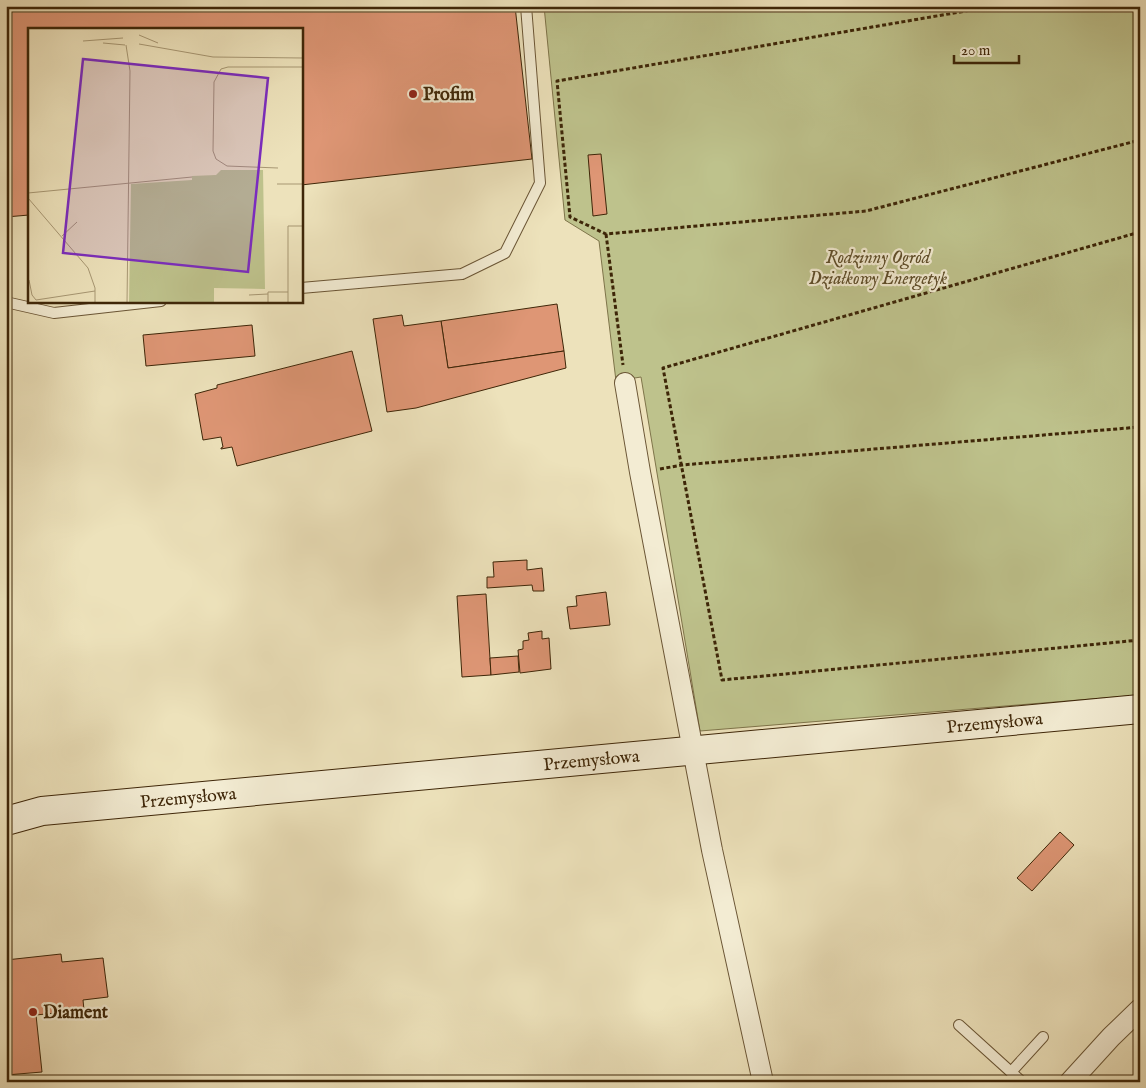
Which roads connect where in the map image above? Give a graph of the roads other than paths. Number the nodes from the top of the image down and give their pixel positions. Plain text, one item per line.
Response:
1 (526, 6) edge
2 (302, 288) edge
3 (6, 300) edge
4 (152, 302) edge
5 (625, 383) road end
6 (1140, 709) edge
7 (694, 750) junction
8 (6, 806) edge
9 (42, 811) junction
10 (6, 821) edge
11 (1140, 1009) edge
12 (959, 1025) dead end
13 (1043, 1037) dead end
14 (1011, 1072) junction
15 (763, 1082) edge
16 (1022, 1082) edge
17 (1070, 1082) edge

1 - 2 lane
3 - 4 lane
5 - 7 street
6 - 7 main road, Przemysłowa
7 - 9 main road, Przemysłowa
7 - 15 street
8 - 9 main road, Przemysłowa
9 - 10 main road, Przemysłowa
11 - 17 street
12 - 14 lane
13 - 14 lane
14 - 16 lane

